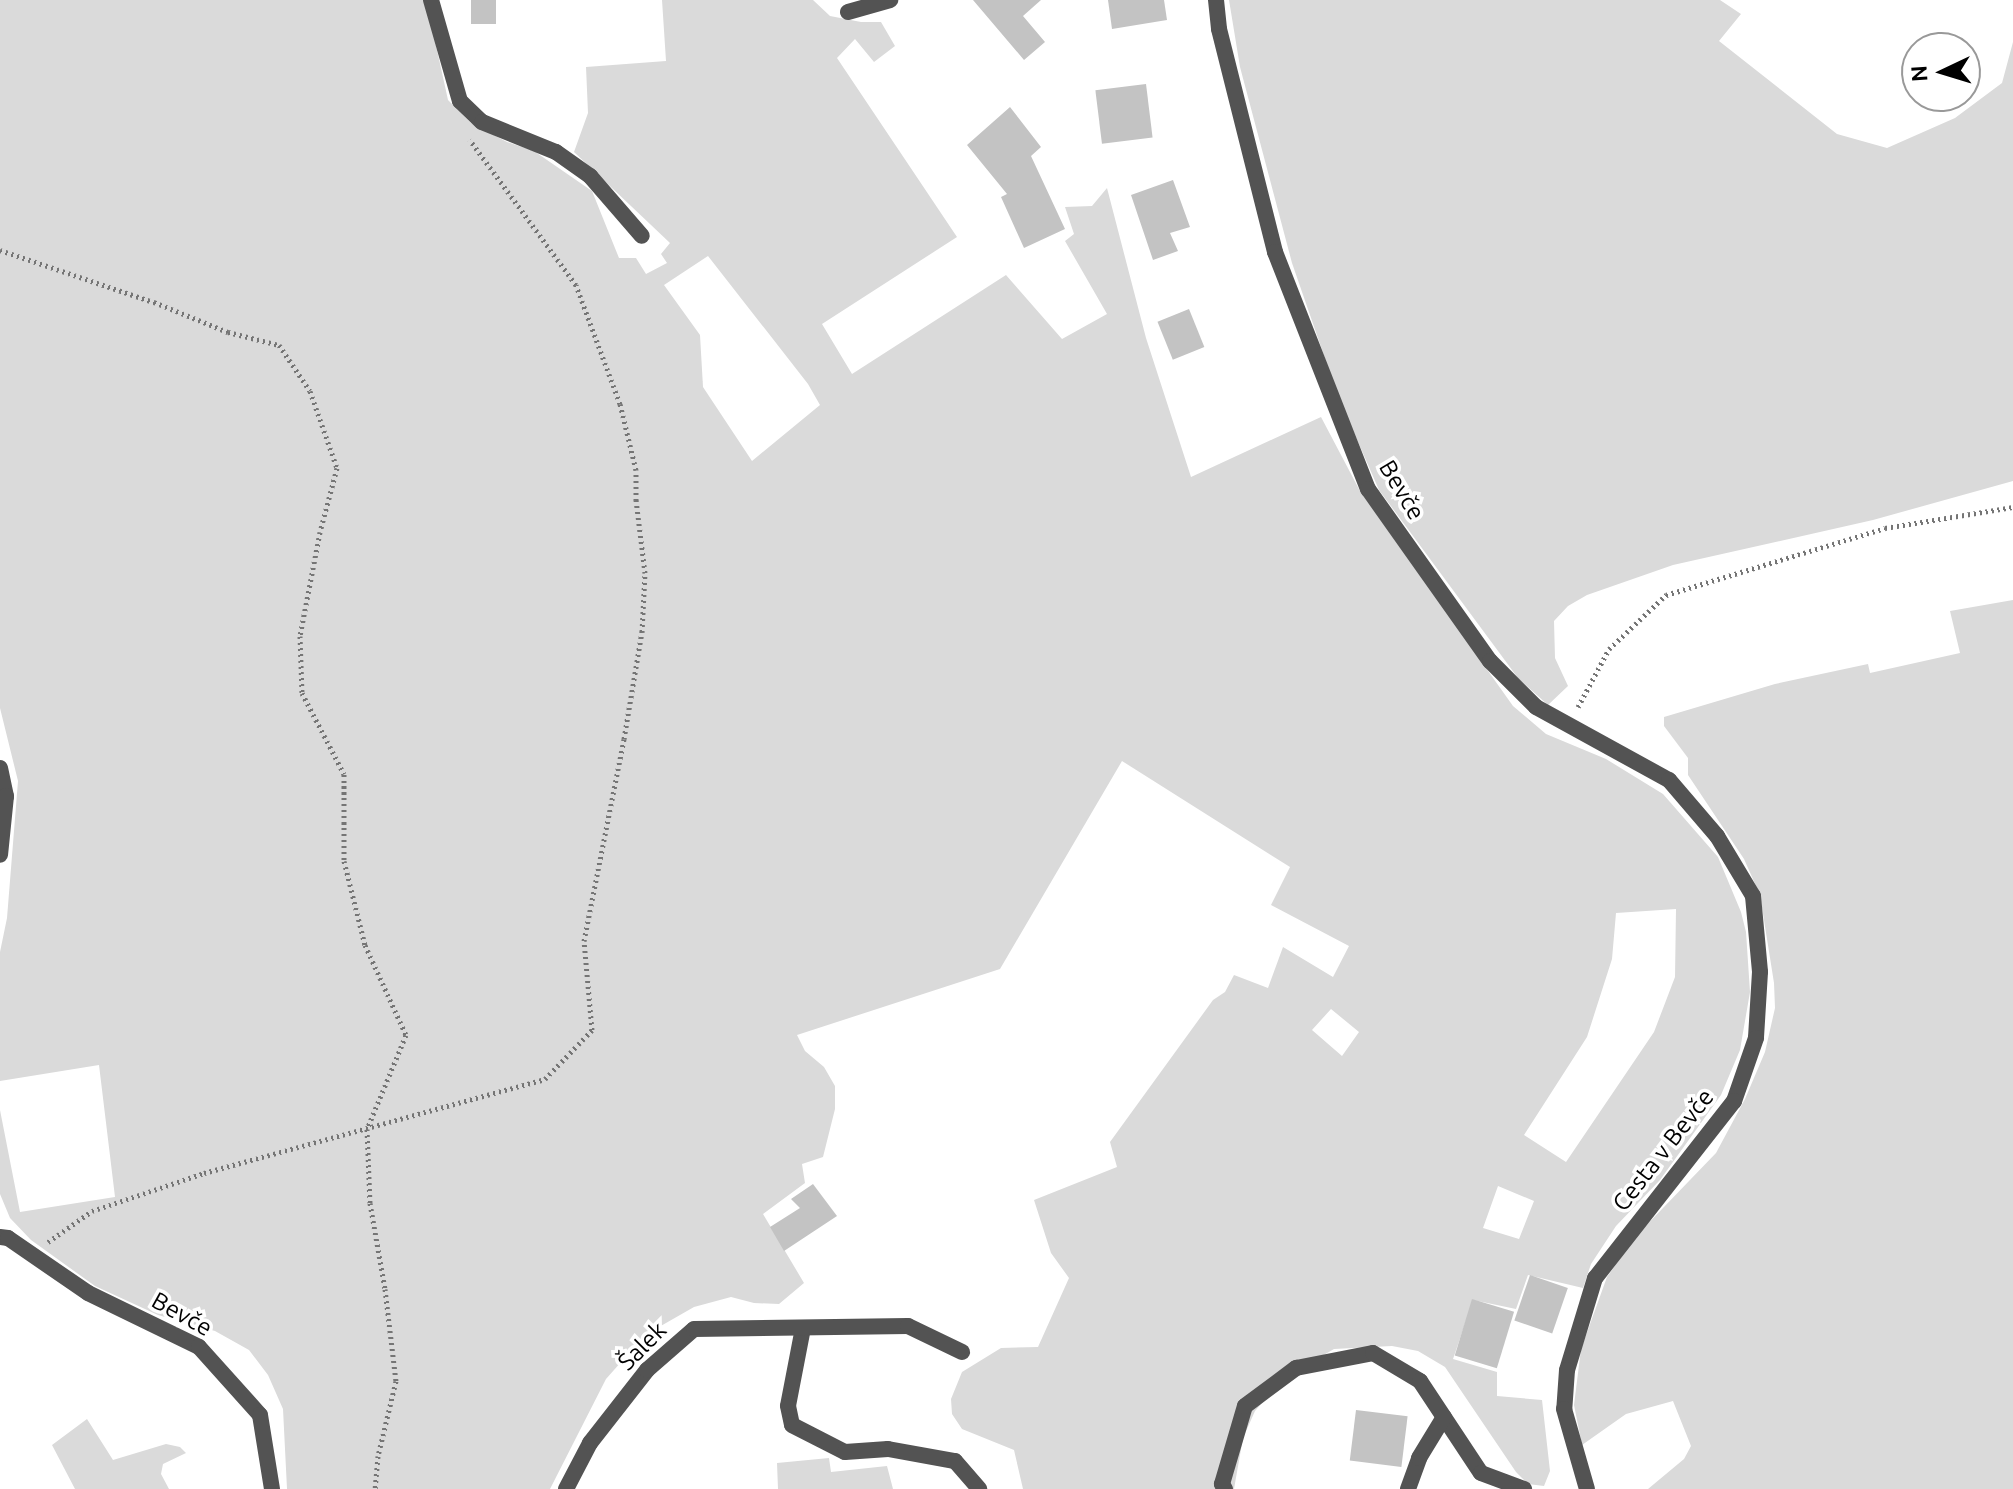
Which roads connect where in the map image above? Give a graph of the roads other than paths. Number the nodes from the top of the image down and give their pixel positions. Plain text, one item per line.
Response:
1 (431, 0) edge
2 (890, 0) edge
3 (1216, 0) edge
4 (848, 12) dead end
5 (642, 236) dead end
6 (0, 768) edge
7 (1717, 836) joint
8 (0, 855) edge
9 (0, 1220) edge
10 (4, 1238) edge
11 (803, 1328) junction
12 (962, 1352) dead end
13 (1444, 1417) junction
14 (272, 1489) edge
15 (566, 1489) edge
16 (979, 1489) edge
17 (1225, 1489) edge
18 (1408, 1489) edge
19 (1524, 1489) edge
20 (1587, 1489) edge

1 - 5 street
2 - 4 street
3 - 7 street, Bevče
6 - 8 street
7 - 20 street, Cesta v Bevče
9 - 10 street
10 - 14 street, Bevče
11 - 12 street, Šalek
11 - 15 street, Šalek
11 - 16 street
13 - 17 street
13 - 18 street
13 - 19 street

